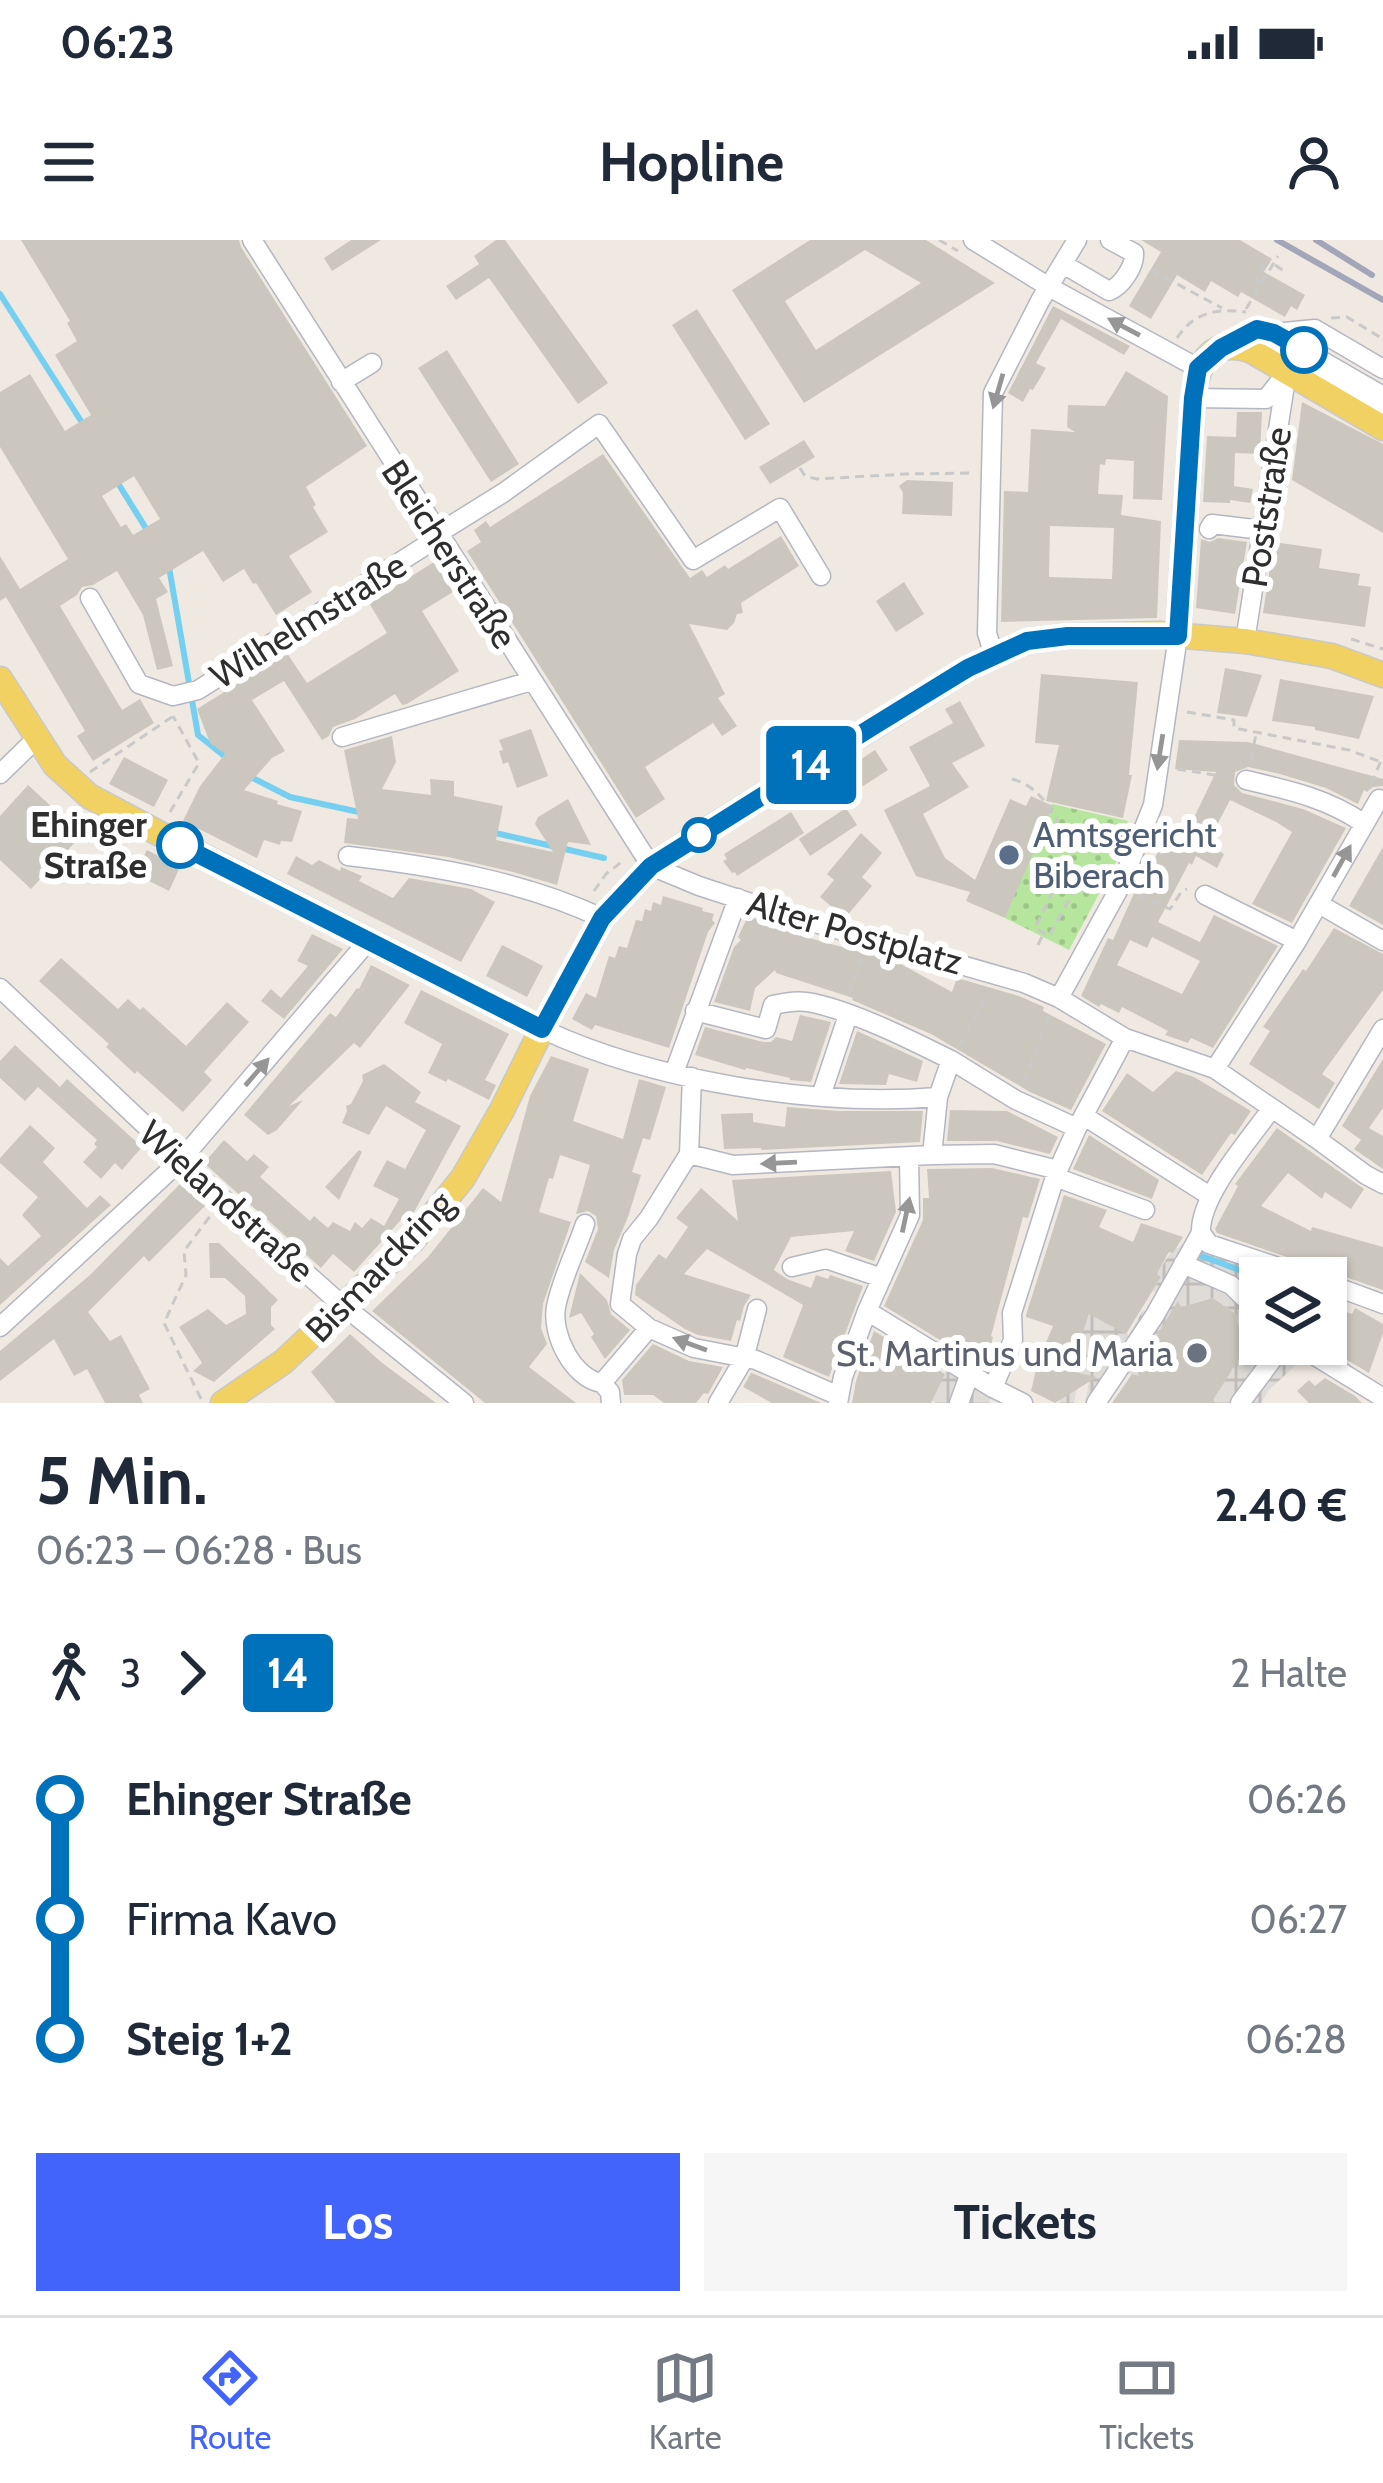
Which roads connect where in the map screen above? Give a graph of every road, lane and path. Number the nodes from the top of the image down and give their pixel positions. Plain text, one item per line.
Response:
1 (252, 240) edge
2 (973, 240) edge
3 (1051, 240) edge
4 (1110, 240) edge
5 (1070, 252) edge
6 (1278, 256) dead end
7 (1269, 257) dead end
8 (1135, 260) junction
9 (1273, 265) junction
10 (1287, 273) dead end
11 (1178, 276) dead end
12 (1173, 283) junction
13 (1049, 287) junction
14 (1259, 288) junction
15 (1223, 309) dead end
16 (1245, 311) dead end
17 (1274, 333) junction
18 (1232, 342) junction
19 (363, 361) dead end
20 (1198, 368) junction
21 (1383, 369) edge
22 (1287, 372) junction
23 (338, 377) junction
24 (1383, 396) edge
25 (1193, 398) junction
26 (1383, 414) edge
27 (1383, 428) edge
28 (800, 468) dead end
29 (991, 473) junction
30 (1209, 529) dead end
31 (436, 532) junction
32 (1262, 534) junction
33 (821, 576) dead end
34 (90, 598) dead end
35 (1178, 636) junction
36 (1245, 641) junction
37 (994, 656) junction
38 (1383, 675) edge
39 (0, 679) edge
40 (531, 681) junction
41 (1167, 708) junction
42 (1257, 733) junction
43 (342, 737) dead end
44 (36, 739) junction
45 (1381, 762) edge
46 (1158, 766) junction
47 (0, 774) edge
48 (1012, 779) dead end
49 (1246, 780) junction
50 (75, 785) junction
51 (1381, 805) edge
52 (1363, 824) junction
53 (158, 833) junction
54 (1054, 833) dead end
55 (348, 856) dead end
56 (1030, 865) dead end
57 (651, 866) junction
58 (1059, 879) junction
59 (1076, 887) junction
60 (1113, 894) junction
61 (1205, 895) joint
62 (738, 898) junction
63 (1318, 904) junction
64 (602, 918) junction
65 (1044, 932) junction
66 (870, 938) junction
67 (369, 940) junction
68 (1297, 941) junction
69 (1383, 941) edge
70 (1038, 945) dead end
71 (996, 973) junction
72 (0, 988) edge
73 (1059, 998) junction
74 (695, 1011) junction
75 (845, 1014) junction
76 (1383, 1028) edge
77 (542, 1029) junction
78 (1125, 1038) junction
79 (950, 1060) junction
80 (1215, 1069) junction
81 (683, 1075) junction
82 (820, 1096) junction
83 (938, 1097) junction
84 (1016, 1100) junction
85 (1272, 1108) junction
86 (1080, 1122) junction
87 (1318, 1138) junction
88 (689, 1154) junction
89 (932, 1154) junction
90 (909, 1156) junction
91 (181, 1161) junction
92 (1056, 1174) junction
93 (1383, 1184) edge
94 (1210, 1196) junction
95 (223, 1199) junction
96 (1145, 1210) dead end
97 (585, 1224) dead end
98 (1201, 1234) junction
99 (1248, 1257) edge
100 (1183, 1264) junction
101 (792, 1268) dead end
102 (882, 1278) junction
103 (1347, 1291) edge
104 (1239, 1293) edge
105 (1383, 1304) edge
106 (345, 1306) junction
107 (757, 1309) dead end
108 (867, 1311) junction
109 (0, 1327) edge
110 (650, 1328) junction
111 (744, 1359) junction
112 (1268, 1365) edge
113 (1333, 1365) edge
114 (970, 1373) junction
115 (602, 1383) junction
116 (993, 1388) junction
117 (1380, 1392) edge
118 (838, 1400) edge
119 (203, 1403) edge
120 (223, 1403) edge
121 (464, 1403) edge
122 (610, 1403) edge
123 (718, 1403) edge
124 (959, 1403) edge
125 (1023, 1403) edge
126 (1096, 1403) edge
127 (1240, 1403) edge

1 - 23 street, Bleicherstraße
2 - 13 street
3 - 5 street
4 - 8 street
5 - 8 street
5 - 13 street
6 - 9 path
7 - 14 path
8 - 12 path
9 - 10 path
9 - 14 path
11 - 12 path
12 - 15 path
20 -> 13 street
13 -> 29 street
14 - 16 path
17 - 18 street
17 - 21 street
17 - 24 street
18 - 20 main road
18 - 22 main road
18 - 26 street
19 - 23 street
20 - 25 main road
22 - 25 street
22 - 27 main road
22 - 32 street, Poststraße
23 - 31 street, Bleicherstraße
25 - 35 main road
28 - 29 path
29 - 37 street
30 - 32 street
31 - 33 street, Wilhelmstraße
31 - 34 street, Wilhelmstraße
31 - 40 street, Bleicherstraße
32 - 36 street, Poststraße
35 - 36 main road, Bismarckring
35 - 37 main road, Bismarckring
35 - 41 street
36 - 38 main road, Bismarckring
37 - 57 main road, Bismarckring
39 - 44 main road
40 - 43 street
40 - 57 street, Bleicherstraße
41 - 42 path
41 -> 46 street
42 - 45 path
42 - 49 path
44 - 47 street
44 - 50 main road
46 - 49 path
46 - 60 street
48 - 54 path
49 - 52 street
50 - 53 main road
50 - 53 path
51 - 52 street
63 -> 52 street
53 - 67 main road
55 - 64 street
56 - 58 path
57 - 62 street, Alter Postplatz
57 - 64 main road, Bismarckring
58 - 59 path
58 - 65 path
59 - 60 path
59 - 65 path
60 - 61 path
60 - 73 street
61 - 68 street
62 - 66 street, Alter Postplatz
62 - 74 street
63 - 68 street
63 - 69 street
64 - 77 main road, Bismarckring
65 - 70 path
66 - 71 street, Alter Postplatz
66 - 75 path
67 - 77 main road
91 -> 67 street
68 - 80 street
71 - 73 street, Alter Postplatz
71 - 79 path
72 - 91 street, Wielandstraße
73 - 78 street, Alter Postplatz
73 - 84 path
74 - 75 street
74 - 81 street
75 - 79 street
75 - 82 street
76 - 87 street
77 - 81 street
77 - 106 main road, Bismarckring
78 - 80 street, Alter Postplatz
78 - 86 street
79 - 83 street
79 - 84 street
80 - 85 street, Alter Postplatz
81 - 82 street
81 - 88 street
82 - 83 street
83 - 89 street
84 - 86 street
85 - 87 street, Alter Postplatz
85 - 94 street
86 - 92 street
86 - 94 street
87 - 93 street, Alter Postplatz
90 -> 88 street
88 - 110 street
89 - 90 street
89 - 92 street
102 -> 90 street
91 - 95 street, Wielandstraße
91 - 109 street
92 - 96 street
92 - 116 street
94 - 98 street
95 - 106 street, Wielandstraße
95 - 119 path
97 - 115 street
98 - 99 street
98 - 100 street
100 - 104 street
100 - 126 street
101 - 102 street
102 - 108 street
103 - 105 street
106 - 120 main road, Bismarckring
106 - 121 street, Wielandstraße
107 - 111 street
108 - 114 street
108 - 118 street
111 -> 110 street
110 - 115 street
111 - 118 street
111 - 123 street
112 - 127 street
113 - 117 street
114 - 116 street
114 - 124 street
115 - 122 street
116 - 125 street

